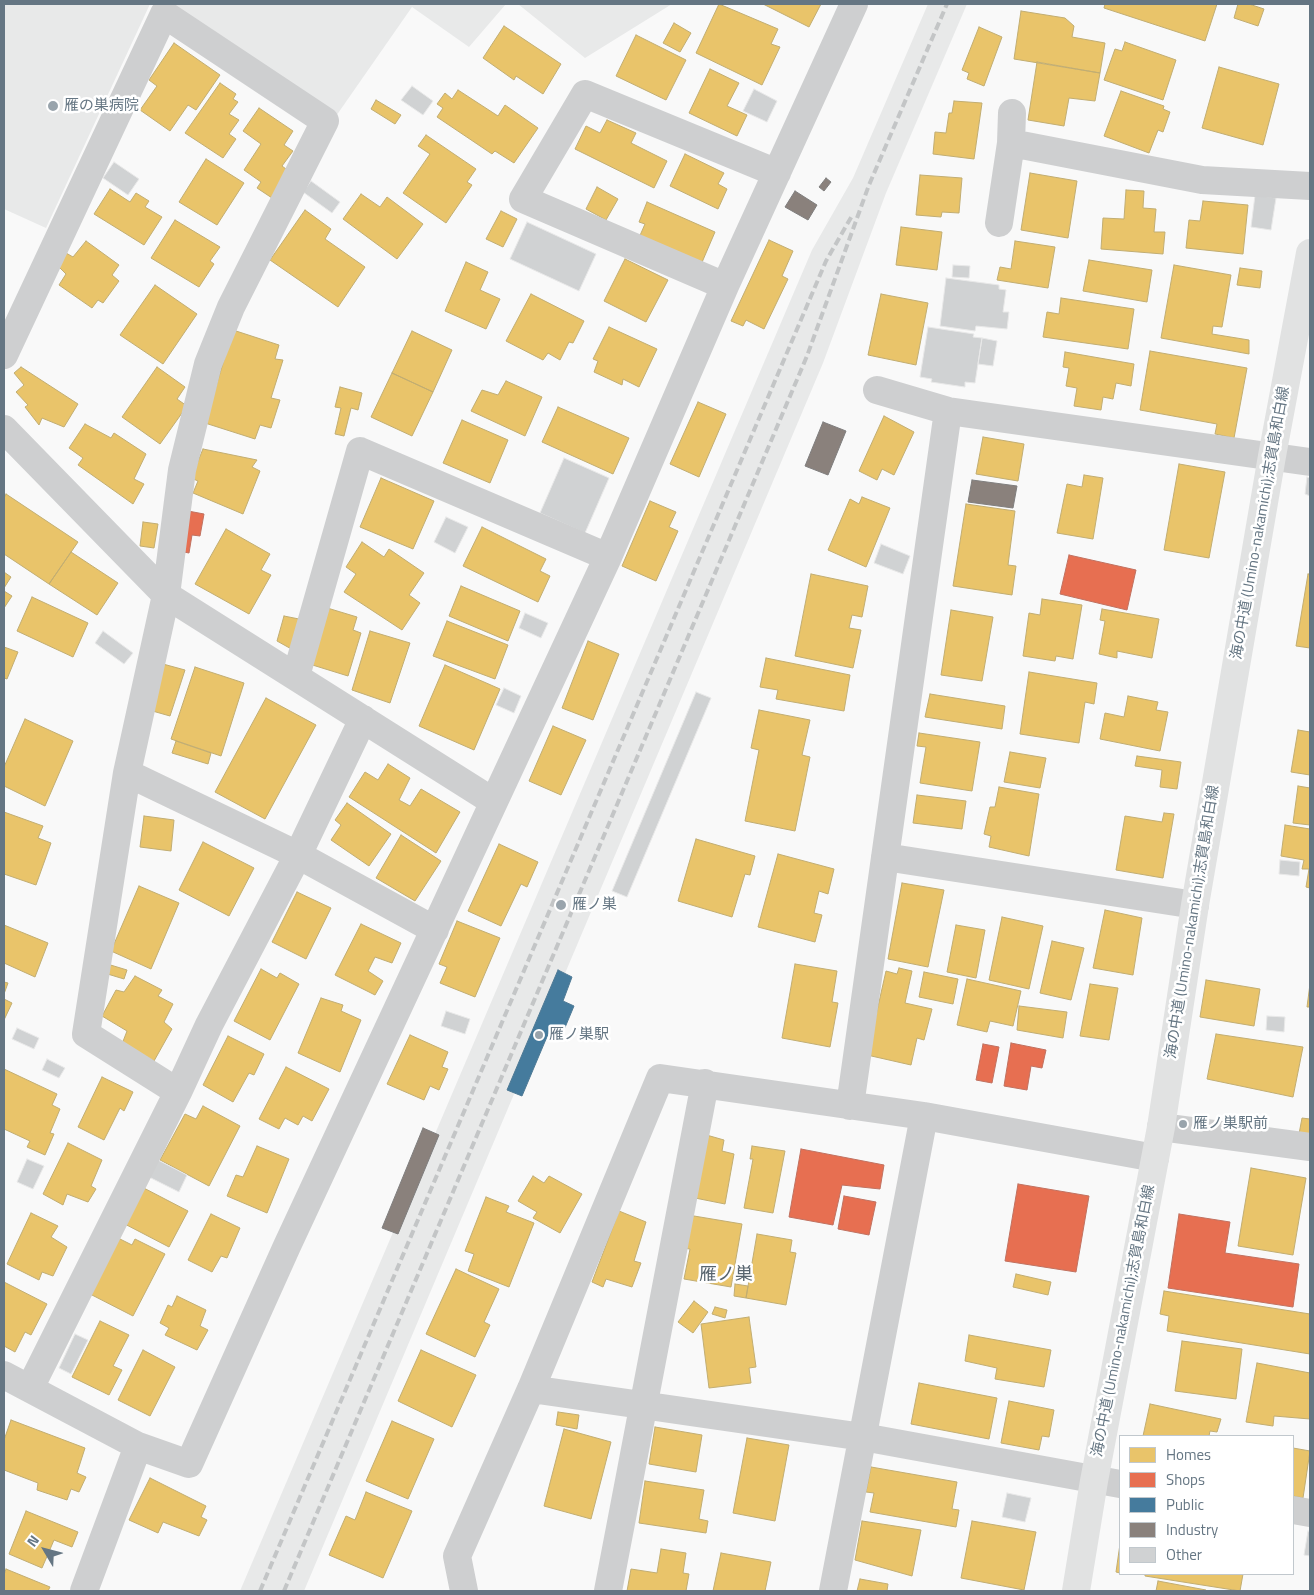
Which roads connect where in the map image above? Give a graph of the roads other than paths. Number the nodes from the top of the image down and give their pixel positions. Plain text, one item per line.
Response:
1 (854, 4) edge
2 (1012, 113) dead end
3 (1010, 143) junction
4 (777, 173) junction
5 (1310, 186) edge
6 (999, 223) dead end
7 (1310, 253) edge
8 (725, 286) junction
9 (4, 355) edge
10 (877, 390) dead end
11 (948, 411) junction
12 (4, 429) edge
13 (1272, 456) junction
14 (1310, 462) edge
15 (608, 557) junction
16 (166, 595) junction
17 (296, 676) junction
18 (364, 719) junction
19 (126, 773) junction
20 (494, 802) junction
21 (298, 855) junction
22 (885, 857) junction
23 (1195, 905) junction
24 (435, 930) junction
25 (705, 1084) junction
26 (178, 1092) junction
27 (850, 1106) junction
28 (924, 1116) junction
29 (1161, 1127) junction
30 (1310, 1148) edge
31 (1155, 1158) junction
32 (4, 1375) edge
33 (30, 1388) junction
34 (531, 1389) junction
35 (644, 1407) junction
36 (863, 1437) junction
37 (138, 1446) junction
38 (1107, 1482) edge
39 (1294, 1510) edge
40 (1310, 1513) edge
41 (84, 1591) edge
42 (464, 1591) edge
43 (608, 1591) edge
44 (833, 1591) edge
45 (1076, 1591) edge

1 - 4 street
2 - 3 street
3 - 5 street
3 - 6 street
4 - 8 street
4 - 8 street
7 - 13 main road, 海の中道 (Umino-nakamichi);志賀島和白線
8 - 15 street
9 - 16 street
10 - 11 street
11 - 13 street
11 - 22 street
12 - 16 street
13 - 14 street
13 - 23 main road, 海の中道 (Umino-nakamichi);志賀島和白線
15 - 17 street
15 - 20 street
16 - 17 street
16 - 19 street
17 - 18 street
18 - 20 street
18 - 21 street
19 - 21 street
19 - 26 street
20 - 24 street
21 - 24 street
21 - 26 street
22 - 23 street
22 - 27 street
23 - 29 main road, 海の中道 (Umino-nakamichi);志賀島和白線
24 - 37 street
25 - 27 street
25 - 34 street
25 - 35 street
26 - 33 street
27 - 28 street
28 - 31 street
28 - 36 street
29 - 30 street
29 - 31 main road, 海の中道 (Umino-nakamichi);志賀島和白線
31 - 38 main road, 海の中道 (Umino-nakamichi);志賀島和白線
32 - 33 street
33 - 37 street
34 - 35 street
34 - 42 street
35 - 36 street
35 - 43 street
36 - 38 street
36 - 44 street
37 - 41 street
38 - 45 main road, 海の中道 (Umino-nakamichi);志賀島和白線
39 - 40 street

